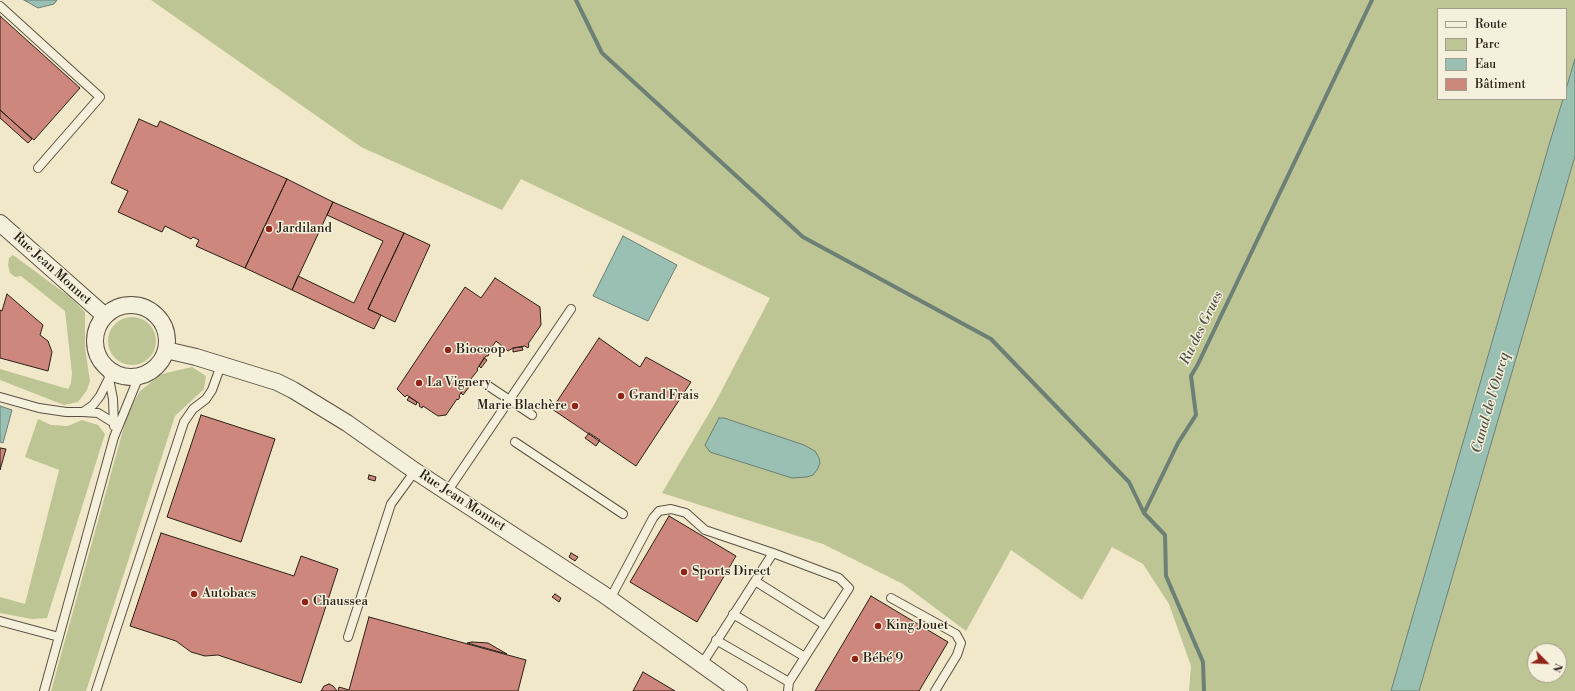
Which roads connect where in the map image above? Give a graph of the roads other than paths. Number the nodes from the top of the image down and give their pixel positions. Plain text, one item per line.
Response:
1 (0, 6) edge
2 (38, 168) dead end
3 (0, 223) edge
4 (571, 309) dead end
5 (104, 315) junction
6 (166, 350) junction
7 (221, 365) junction
8 (108, 373) junction
9 (139, 376) junction
10 (487, 385) dead end
11 (0, 397) edge
12 (510, 400) junction
13 (83, 412) junction
14 (532, 415) dead end
15 (114, 423) junction
16 (114, 437) junction
17 (515, 442) dead end
18 (415, 470) junction
19 (447, 492) junction
20 (623, 514) dead end
21 (773, 553) junction
22 (755, 580) junction
23 (891, 598) dead end
24 (610, 599) junction
25 (733, 614) junction
26 (0, 621) edge
27 (825, 625) junction
28 (59, 636) junction
29 (348, 638) dead end
30 (716, 640) junction
31 (805, 657) junction
32 (702, 664) junction
33 (789, 682) junction
34 (44, 691) edge
35 (96, 691) edge
36 (739, 691) edge
37 (788, 691) edge
38 (934, 691) edge

1 - 2 lane
3 - 5 street, Rue Jean Monnet
4 - 12 lane
5 - 6 street
5 - 8 street
6 - 7 street, Rue Jean Monnet
6 - 9 street
7 - 18 street, Rue Jean Monnet
7 - 35 lane
8 - 9 street
8 - 13 lane
8 - 15 lane
9 - 16 lane
10 - 12 lane
11 - 13 lane
12 - 14 lane
12 - 19 lane
13 - 15 lane
15 - 16 lane
16 - 28 lane
17 - 20 lane
18 - 19 street, Rue Jean Monnet
18 - 29 lane
19 - 24 street, Rue Jean Monnet
21 - 22 lane
21 - 24 lane
21 - 27 lane
22 - 25 lane
22 - 27 lane
23 - 38 lane
24 - 32 street, Rue Jean Monnet
25 - 30 lane
25 - 31 lane
26 - 28 lane
27 - 31 lane
28 - 34 lane
30 - 32 lane
30 - 33 lane
31 - 33 lane
32 - 36 street, Rue Jean Monnet
33 - 37 lane

